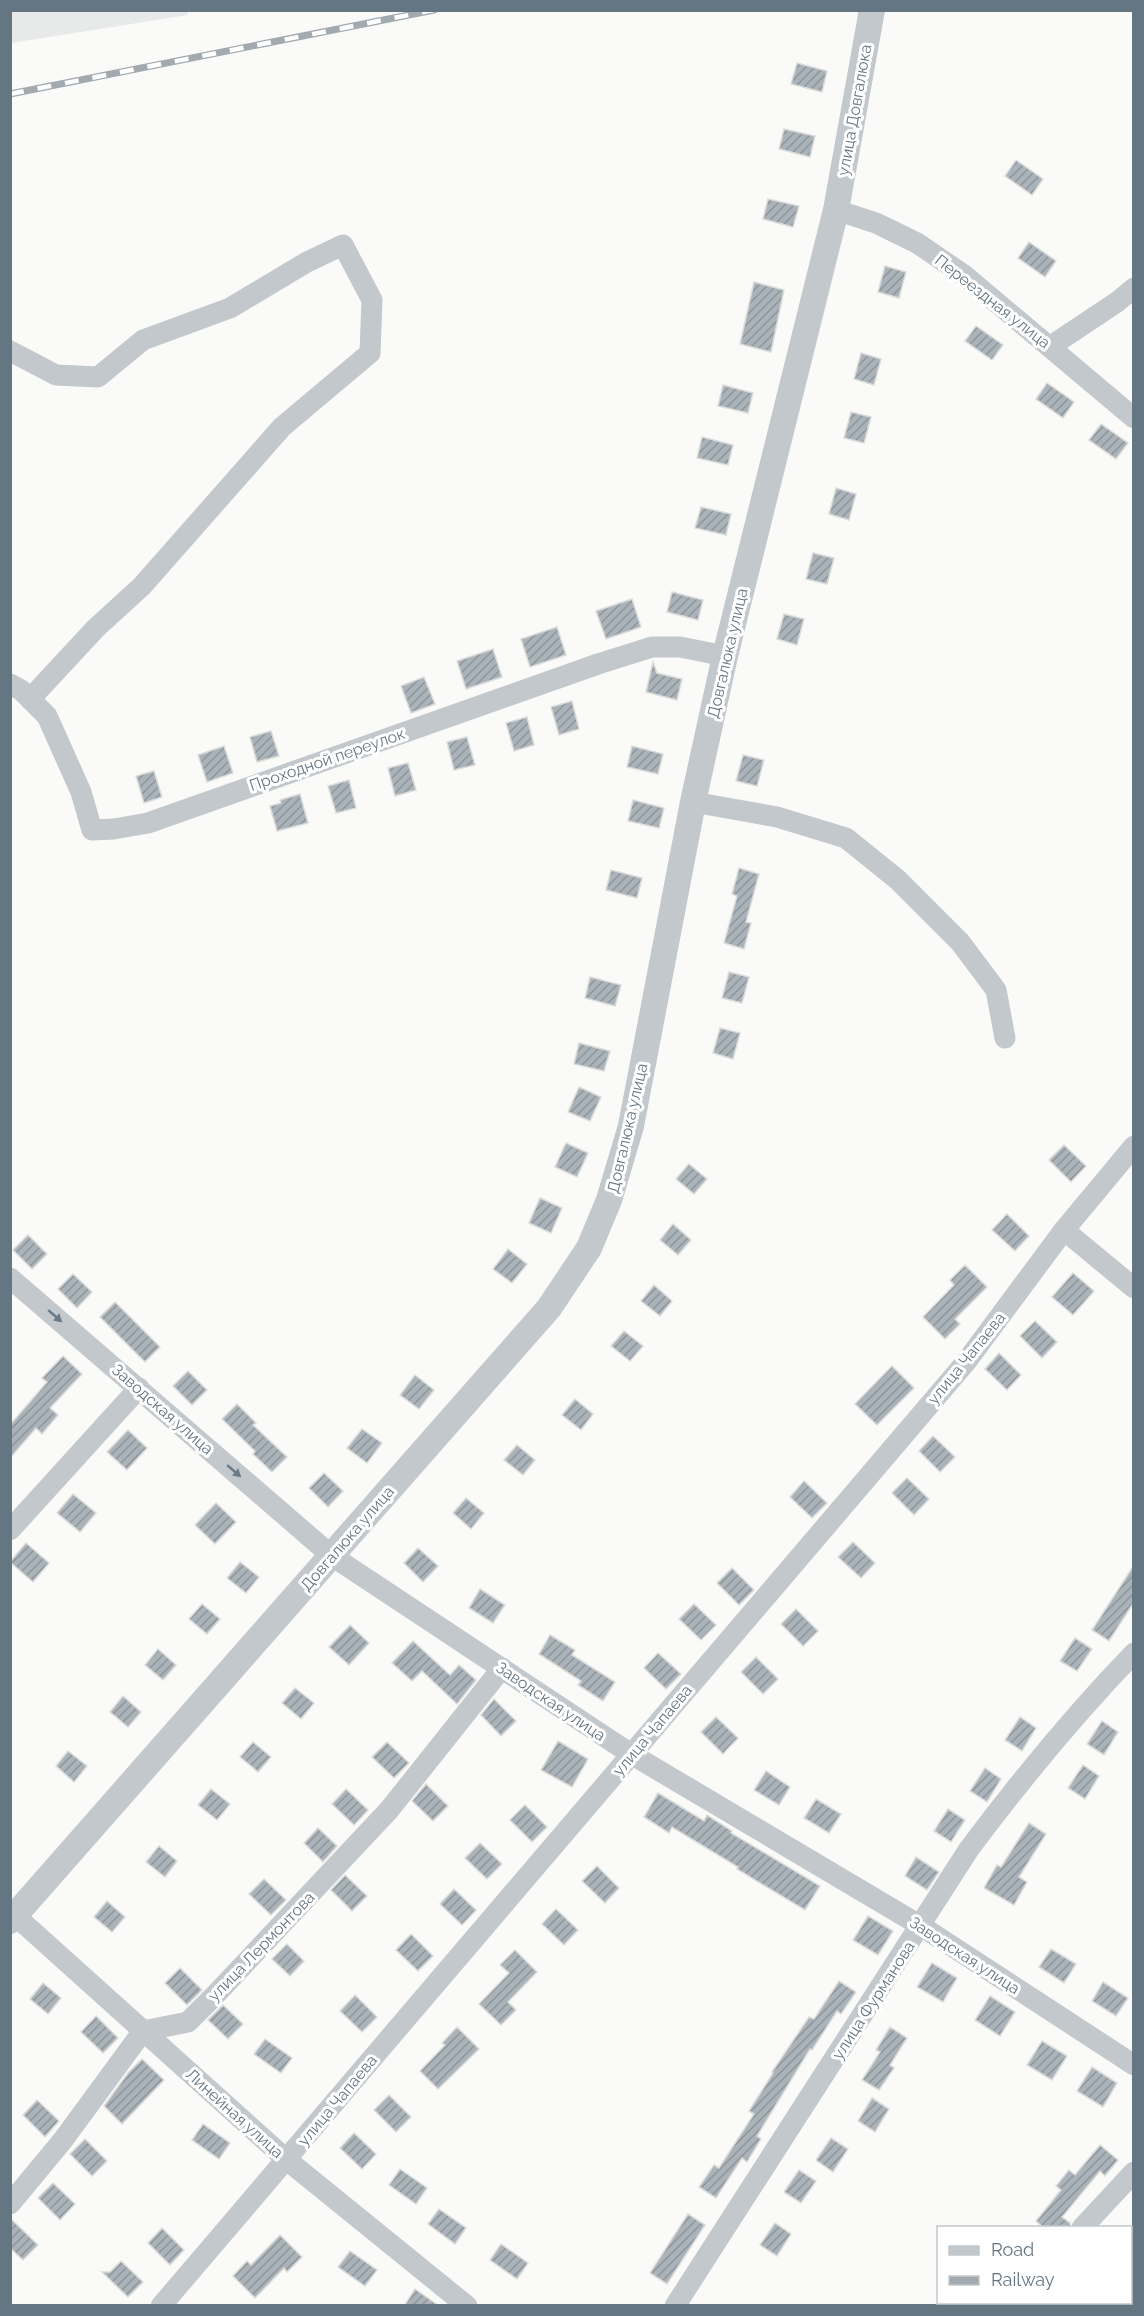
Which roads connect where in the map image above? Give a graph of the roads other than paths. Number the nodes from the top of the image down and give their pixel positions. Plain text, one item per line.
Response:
1 (872, 10) edge
2 (836, 210) junction
3 (1134, 288) edge
4 (1051, 346) junction
5 (10, 351) edge
6 (1134, 418) edge
7 (725, 656) junction
8 (10, 684) edge
9 (30, 699) junction
10 (693, 802) junction
11 (1005, 1038) dead end
12 (1134, 1146) edge
13 (1064, 1230) junction
14 (10, 1278) edge
15 (1134, 1288) edge
16 (139, 1388) junction
17 (10, 1530) edge
18 (332, 1556) junction
19 (1134, 1653) edge
20 (502, 1668) junction
21 (632, 1754) junction
22 (12, 1916) edge
23 (921, 1926) junction
24 (143, 2031) junction
25 (1134, 2065) edge
26 (287, 2160) junction
27 (1134, 2172) edge
28 (10, 2204) edge
29 (1084, 2226) edge
30 (161, 2306) edge
31 (467, 2306) edge
32 (675, 2306) edge

1 - 2 street, улица Довгалюка
2 - 4 street, Переездная улица
2 - 7 street, Довгалюка улица
3 - 4 street
4 - 6 street, Переездная улица
5 - 9 street
7 - 9 street, Проходной переулок
7 - 10 street, Довгалюка улица
8 - 9 street, Проходной переулок
10 - 11 street
10 - 18 street, Довгалюка улица
12 - 13 street, улица Чапаева
13 - 15 street
13 - 21 street, улица Чапаева
14 -> 16 street, Заводская улица
16 - 17 street
16 -> 18 street, Заводская улица
18 - 20 street, Заводская улица
18 - 22 street, Довгалюка улица
19 - 23 street, улица Фурманова
20 - 21 street, Заводская улица
20 - 24 street, улица Лермонтова
21 - 23 street, Заводская улица
21 - 26 street, улица Чапаева
22 - 24 street, Линейная улица
23 - 25 street, Заводская улица
23 - 32 street, улица Фурманова
24 - 26 street, Линейная улица
24 - 28 street
26 - 30 street, улица Чапаева
26 - 31 street, Линейная улица
27 - 29 street

